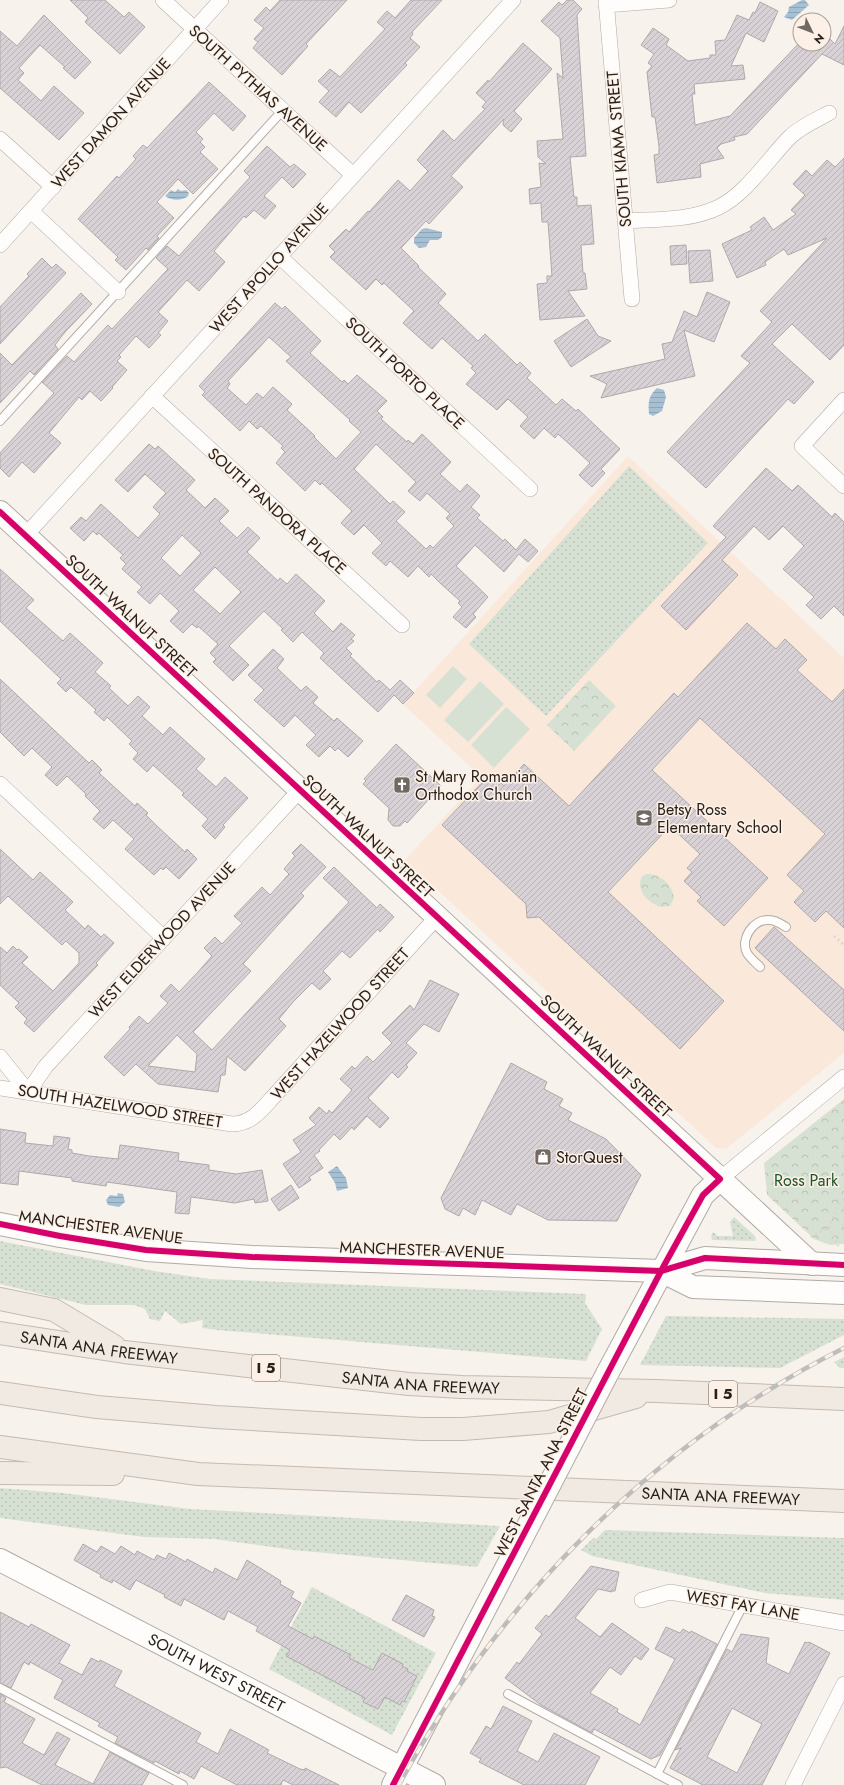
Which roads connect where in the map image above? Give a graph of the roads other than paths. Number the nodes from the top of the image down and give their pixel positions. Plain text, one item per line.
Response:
1 (162, 0) edge
2 (221, 0) edge
3 (513, 0) edge
4 (669, 0) edge
5 (606, 3) edge
6 (194, 30) junction
7 (283, 110) junction
8 (829, 113) dead end
9 (0, 138) edge
10 (353, 175) junction
11 (53, 187) junction
12 (31, 211) junction
13 (626, 221) junction
14 (0, 245) edge
15 (279, 256) junction
16 (118, 292) junction
17 (632, 299) dead end
18 (152, 396) junction
19 (844, 400) edge
20 (0, 421) edge
21 (844, 486) edge
22 (530, 489) dead end
23 (0, 512) edge
24 (25, 536) junction
25 (402, 625) dead end
26 (0, 784) edge
27 (300, 790) junction
28 (437, 917) junction
29 (786, 927) dead end
30 (164, 938) junction
31 (760, 967) dead end
32 (0, 1056) edge
33 (844, 1077) edge
34 (0, 1088) edge
35 (28, 1092) junction
36 (239, 1124) joint
37 (720, 1179) junction
38 (0, 1224) edge
39 (842, 1256) edge
40 (812, 1264) junction
41 (661, 1271) junction
42 (844, 1293) edge
43 (0, 1299) edge
44 (0, 1333) edge
45 (124, 1352) junction
46 (656, 1391) junction
47 (0, 1393) edge
48 (844, 1399) edge
49 (0, 1446) edge
50 (0, 1473) edge
51 (198, 1474) junction
52 (844, 1501) edge
53 (0, 1560) edge
54 (642, 1600) dead end
55 (743, 1605) junction
56 (844, 1623) edge
57 (844, 1684) edge
58 (0, 1688) edge
59 (508, 1694) dead end
60 (657, 1774) junction
61 (397, 1777) edge
62 (184, 1785) edge
63 (434, 1785) edge
64 (678, 1785) edge
65 (793, 1785) edge

1 - 6 street, SOUTH PYTHIAS AVENUE
2 - 6 street, WEST DAMON AVENUE
3 - 10 street, WEST APOLLO AVENUE
4 - 5 street
5 - 13 street, SOUTH KIAMA STREET
6 - 7 street, SOUTH PYTHIAS AVENUE
6 - 11 street, WEST DAMON AVENUE
7 - 10 street, SOUTH PYTHIAS AVENUE
7 - 16 lane
8 - 13 street
9 - 11 street
10 - 15 street, WEST APOLLO AVENUE
11 - 12 street, WEST DAMON AVENUE
12 - 14 street, WEST DAMON AVENUE
12 - 16 street
13 - 17 street, SOUTH KIAMA STREET
15 - 18 street, WEST APOLLO AVENUE
15 - 22 street, SOUTH PORTO PLACE
16 - 20 lane
18 - 24 street, WEST APOLLO AVENUE
18 - 25 street, SOUTH PANDORA PLACE
19 - 21 street
23 - 24 street, SOUTH WALNUT STREET
24 - 27 street, SOUTH WALNUT STREET
26 - 30 street
27 - 28 street, SOUTH WALNUT STREET
27 - 30 street, WEST ELDERWOOD AVENUE
28 - 36 street, WEST HAZELWOOD STREET
28 - 37 street, SOUTH WALNUT STREET
29 - 31 lane
30 - 35 street, WEST ELDERWOOD AVENUE
32 - 35 street
33 - 37 street, WEST SANTA ANA STREET
34 - 35 street, SOUTH HAZELWOOD STREET
35 - 36 street, SOUTH HAZELWOOD STREET
37 - 40 street, SOUTH WALNUT STREET
37 - 41 street, WEST SANTA ANA STREET
38 - 41 street, MANCHESTER AVENUE
39 - 40 street, MANCHESTER AVENUE
40 - 41 street, MANCHESTER AVENUE
41 - 42 street, MANCHESTER AVENUE
41 - 61 street, WEST SANTA ANA STREET, bridge
43 - 45 highway
44 - 45 highway, SANTA ANA FREEWAY / I 5
45 - 46 highway, SANTA ANA FREEWAY / I 5
46 - 47 highway
46 - 48 highway, SANTA ANA FREEWAY / I 5
49 - 51 highway, SANTA ANA FREEWAY
50 - 51 highway
51 - 52 highway, SANTA ANA FREEWAY
53 - 61 street, SOUTH WEST STREET
54 - 55 street, WEST FAY LANE
55 - 56 street, WEST FAY LANE
55 - 60 lane
57 - 65 street
58 - 62 lane
59 - 60 lane
60 - 64 lane
61 - 63 street, SOUTH WEST STREET

